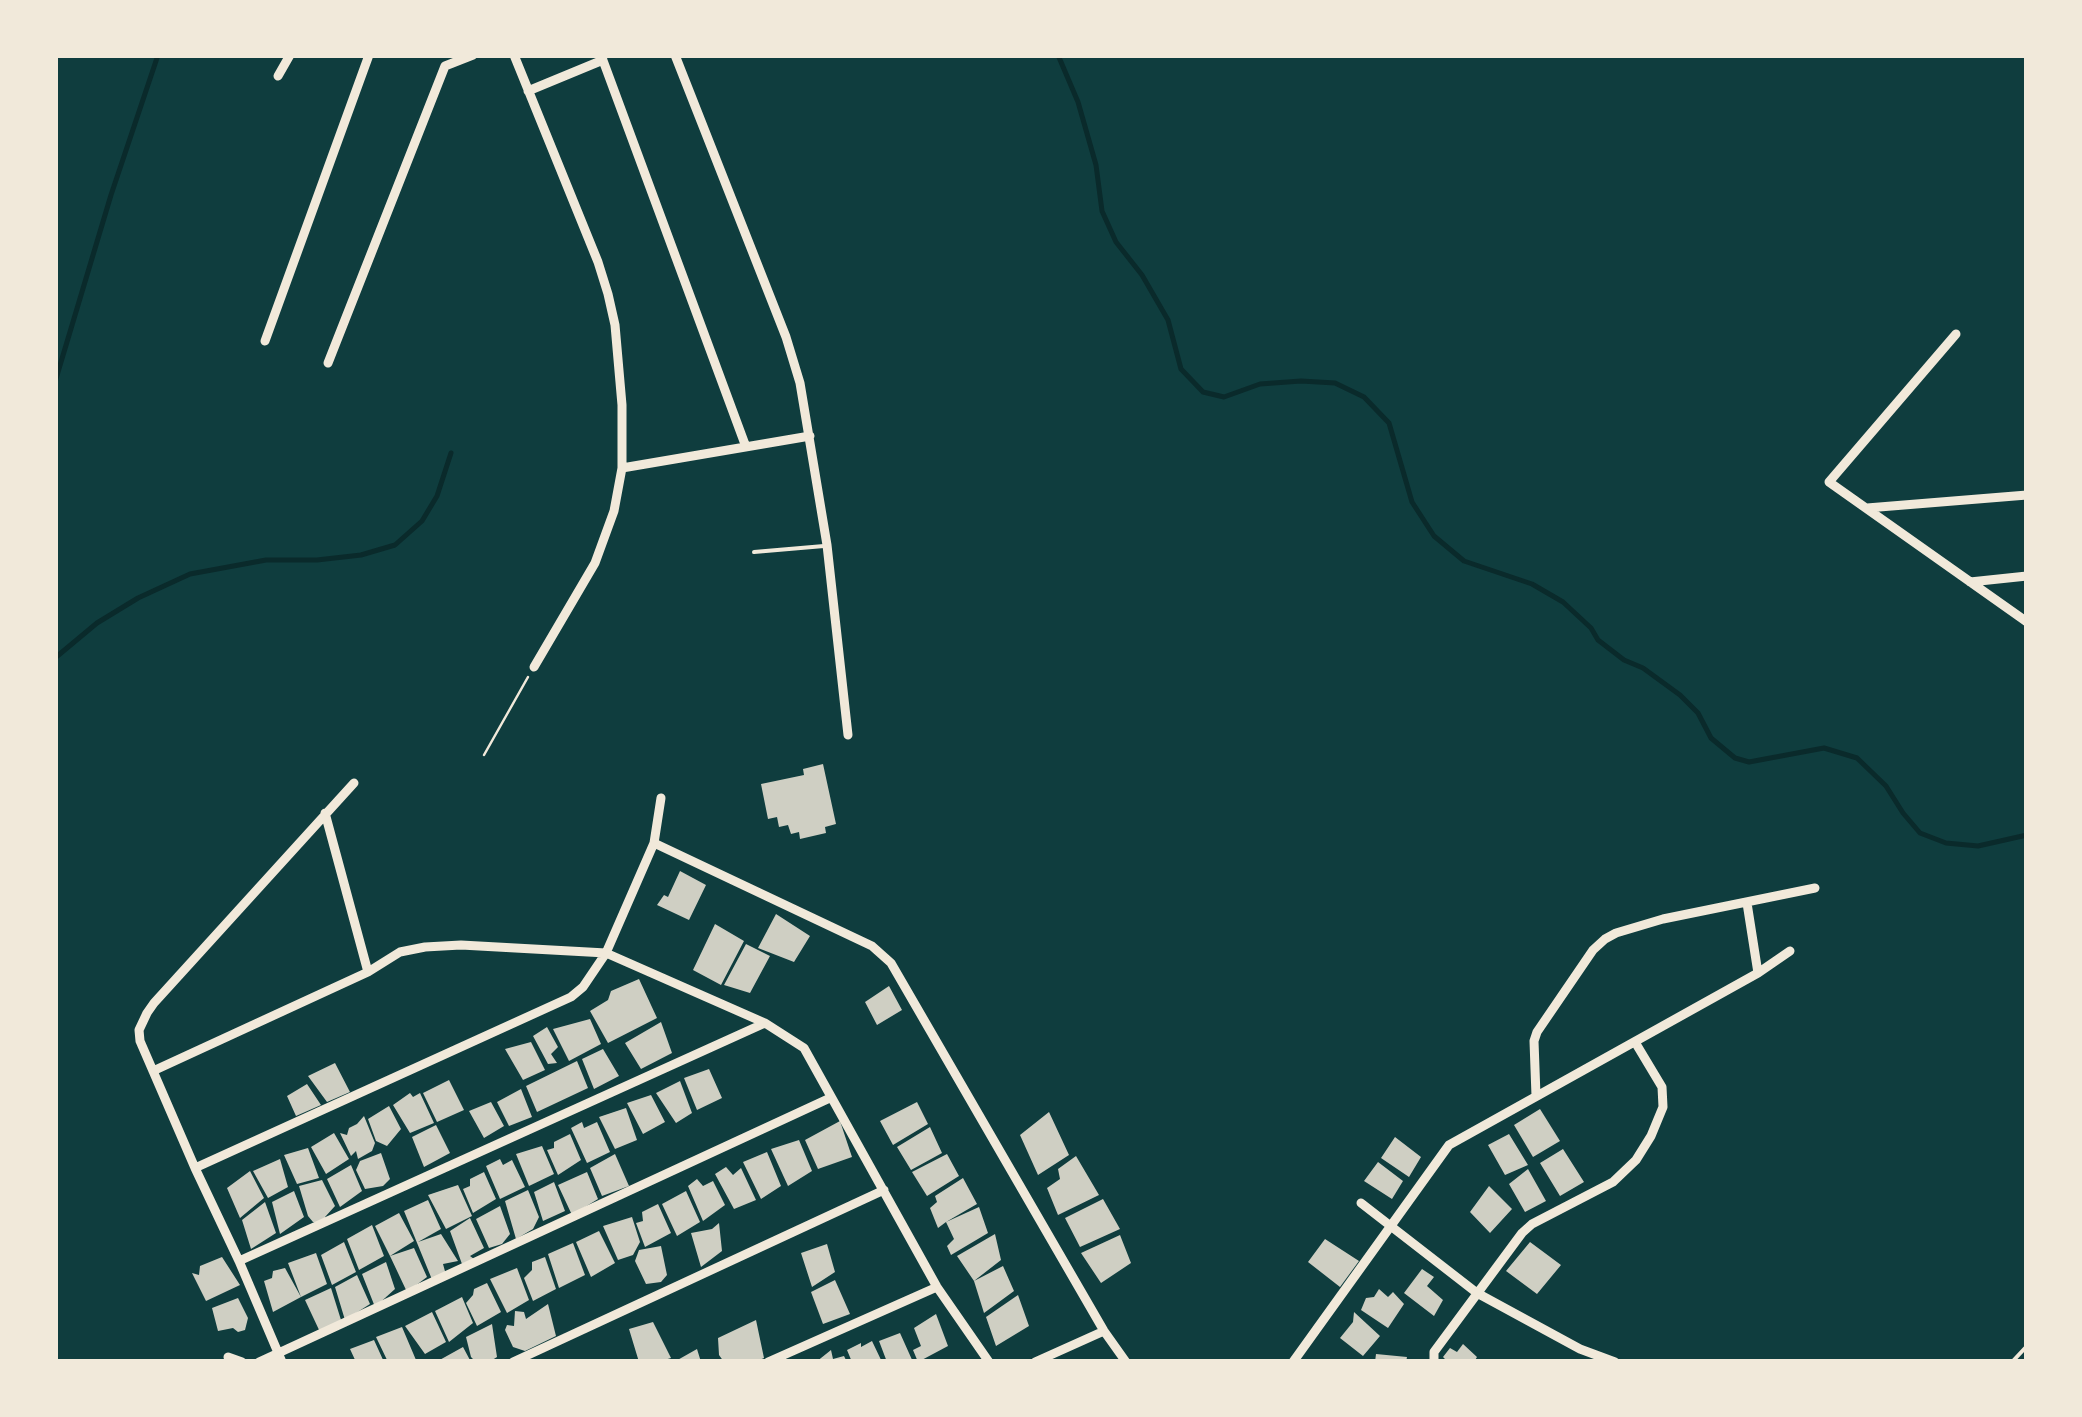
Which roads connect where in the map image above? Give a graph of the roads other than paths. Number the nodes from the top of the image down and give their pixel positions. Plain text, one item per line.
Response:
1 (290, 55) edge
2 (370, 55) edge
3 (441, 55) edge
4 (473, 55) edge
5 (514, 55) edge
6 (675, 55) edge
7 (602, 58) edge
8 (446, 66) junction
9 (278, 76) dead end
10 (528, 92) junction
11 (1956, 334) dead end
12 (265, 341) dead end
13 (328, 364) dead end
14 (810, 436) junction
15 (746, 447) junction
16 (622, 468) junction
17 (2027, 495) edge
18 (1867, 508) junction
19 (827, 546) junction
20 (754, 552) dead end
21 (2027, 576) edge
22 (1970, 582) junction
23 (2027, 622) edge
24 (534, 666) road end
25 (848, 735) dead end
26 (354, 783) dead end
27 (661, 798) dead end
28 (325, 814) junction
29 (654, 843) junction
30 (1815, 888) dead end
31 (1747, 903) junction
32 (1790, 950) dead end
33 (606, 953) junction
34 (368, 972) junction
35 (1758, 974) junction
36 (765, 1023) junction
37 (1635, 1042) junction
38 (153, 1071) junction
39 (1536, 1096) junction
40 (830, 1098) junction
41 (195, 1168) junction
42 (884, 1190) junction
43 (1361, 1202) dead end
44 (1391, 1225) junction
45 (240, 1262) junction
46 (936, 1287) junction
47 (1477, 1293) junction
48 (1104, 1331) junction
49 (2027, 1346) edge
50 (228, 1357) dead end
51 (280, 1358) edge
52 (242, 1362) edge
53 (259, 1362) edge
54 (513, 1362) edge
55 (768, 1362) edge
56 (989, 1362) edge
57 (1035, 1362) edge
58 (1126, 1362) edge
59 (1293, 1362) edge
60 (1434, 1362) edge
61 (1615, 1362) edge
62 (2012, 1362) edge

1 - 9 street
2 - 12 street
3 - 8 street
4 - 8 street
5 - 10 street
6 - 14 street
7 - 10 street
7 - 15 street
8 - 13 street
10 - 16 street
11 - 18 street
14 - 15 street
14 - 19 street
15 - 16 street
16 - 24 street
17 - 18 street
18 - 22 street
19 - 20 lane
19 - 25 street
21 - 22 street
22 - 23 street
26 - 28 street
27 - 29 street
28 - 34 street
28 - 38 street
29 - 33 street
29 - 48 street
30 - 31 street
31 - 35 street
31 - 39 street
32 - 35 street
33 - 34 street
33 - 36 street
33 - 41 street
34 - 38 street
35 - 37 street
36 - 40 street
36 - 45 street
37 - 39 street
37 - 47 street
38 - 41 street
39 - 44 street
40 - 42 street
40 - 51 street
41 - 45 street
42 - 46 street
42 - 54 street
43 - 44 street
44 - 47 street
44 - 59 street
45 - 51 street
46 - 55 street
46 - 56 street
47 - 60 street
47 - 61 street
48 - 57 street
48 - 58 street
49 - 62 lane
50 - 52 street
51 - 53 street

